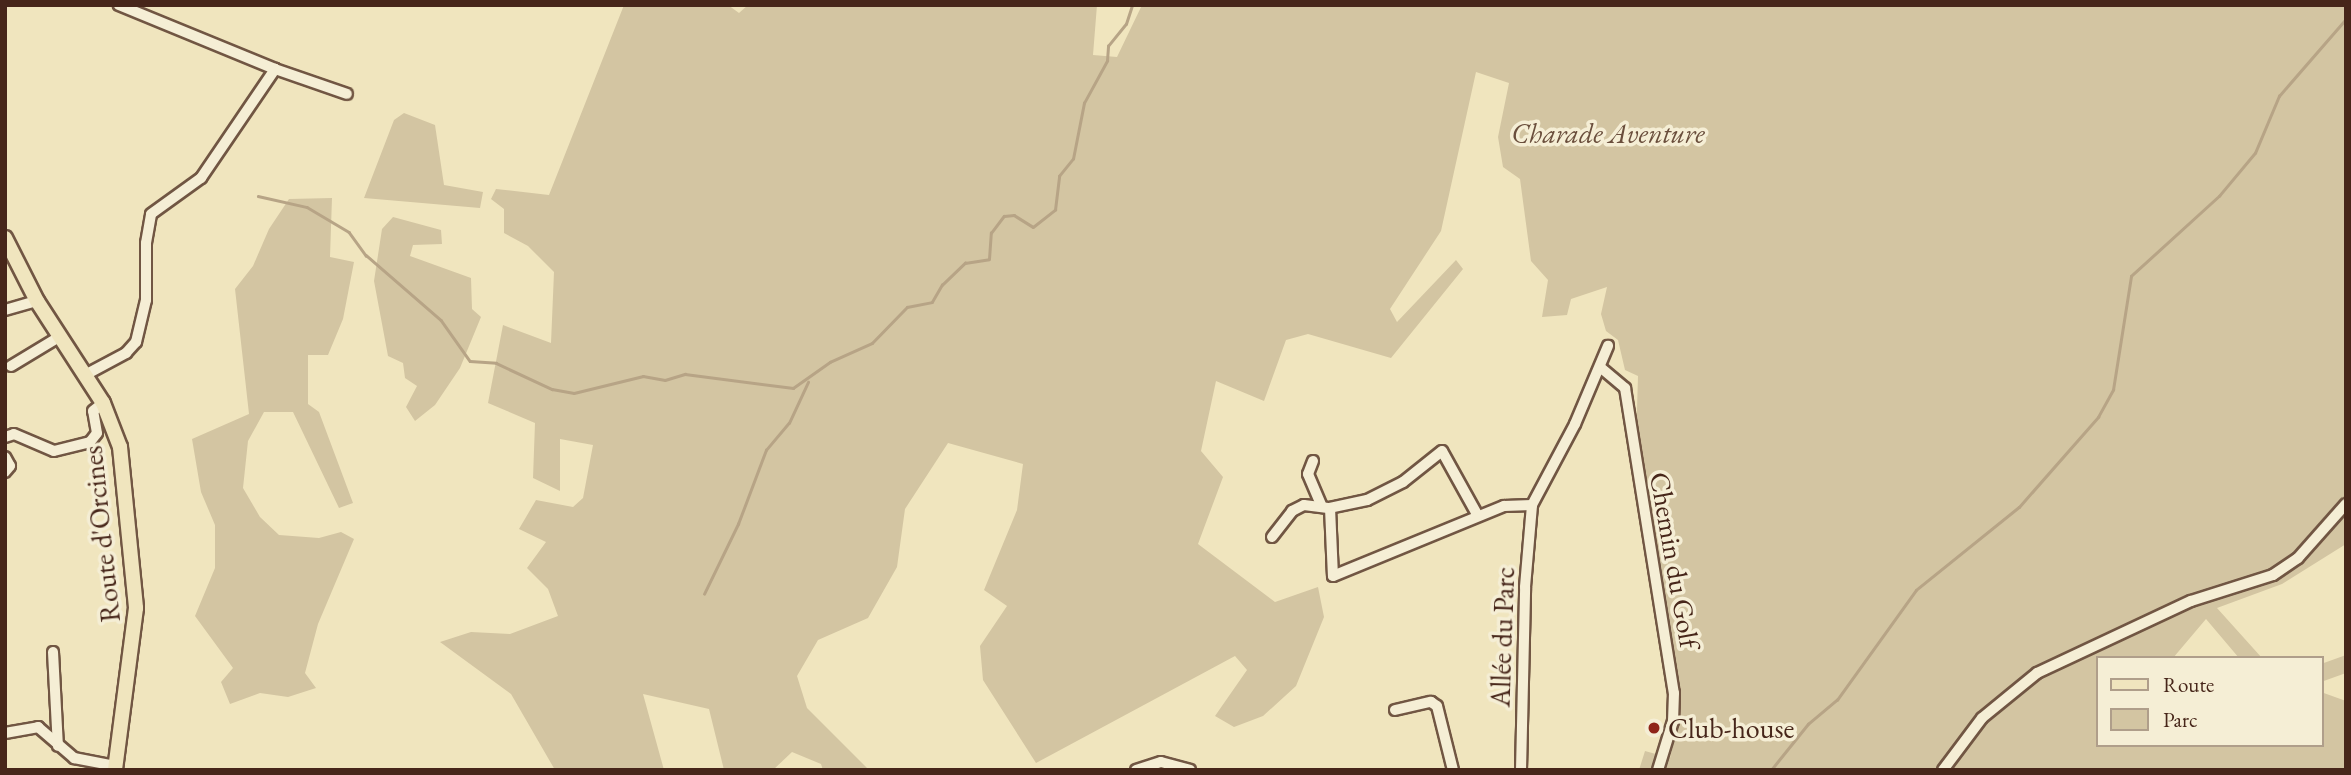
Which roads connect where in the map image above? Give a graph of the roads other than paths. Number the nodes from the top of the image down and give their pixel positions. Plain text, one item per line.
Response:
1 (119, 5) edge
2 (275, 69) junction
3 (347, 94) dead end
4 (5, 238) edge
5 (37, 301) junction
6 (5, 310) edge
7 (59, 337) junction
8 (1608, 346) dead end
9 (11, 366) dead end
10 (1600, 368) junction
11 (85, 375) junction
12 (103, 403) junction
13 (5, 437) edge
14 (5, 457) edge
15 (1312, 461) dead end
16 (5, 472) edge
17 (2346, 504) edge
18 (1532, 505) junction
19 (1326, 506) junction
20 (1478, 516) junction
21 (1272, 537) dead end
22 (53, 652) dead end
23 (1395, 710) dead end
24 (5, 733) edge
25 (58, 746) junction
26 (115, 768) edge
27 (1136, 770) edge
28 (1191, 770) edge
29 (1453, 770) edge
30 (1521, 770) edge
31 (1658, 770) edge
32 (1944, 770) edge

1 - 2 street
2 - 3 street
2 - 11 street
4 - 5 main road, Route d'Orcines
5 - 6 street
5 - 7 main road, Route d'Orcines
7 - 9 street
7 - 11 main road, Route d'Orcines
8 - 10 street
10 - 18 street
10 - 31 street, Chemin du Golf
11 - 12 main road, Route d'Orcines
12 - 13 street
12 - 26 main road, Route d'Orcines
14 - 16 street
15 - 19 street
17 - 32 street
18 - 20 street
18 - 30 street, Allée du Parc
19 - 20 street
19 - 20 street
19 - 21 street
22 - 25 street
23 - 29 street
24 - 25 street
25 - 26 street
27 - 28 street

